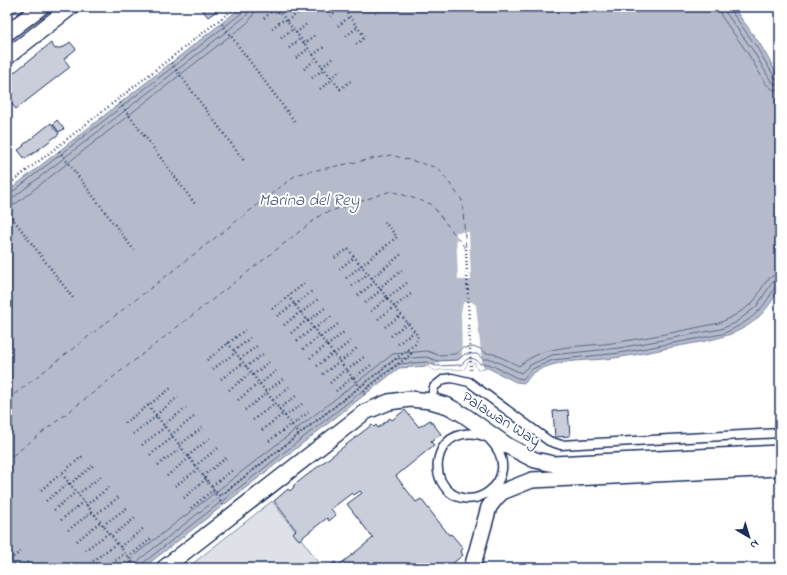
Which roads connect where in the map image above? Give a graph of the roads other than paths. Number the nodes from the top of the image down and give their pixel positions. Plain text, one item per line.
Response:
1 (40, 7) edge
2 (71, 7) edge
3 (7, 33) edge
4 (7, 57) edge
5 (431, 400) junction
6 (780, 433) edge
7 (488, 435) junction
8 (780, 453) edge
9 (780, 468) edge
10 (492, 490) junction
11 (489, 507) junction
12 (164, 568) edge
13 (472, 568) edge

1 - 3 street
2 - 4 street
5 - 6 lane
5 - 7 street, Palawan Way
5 - 12 street, Palawan Way
7 - 8 street, Palawan Way
7 - 10 lane
7 - 10 lane
9 - 11 street
10 - 11 lane
11 - 13 street

